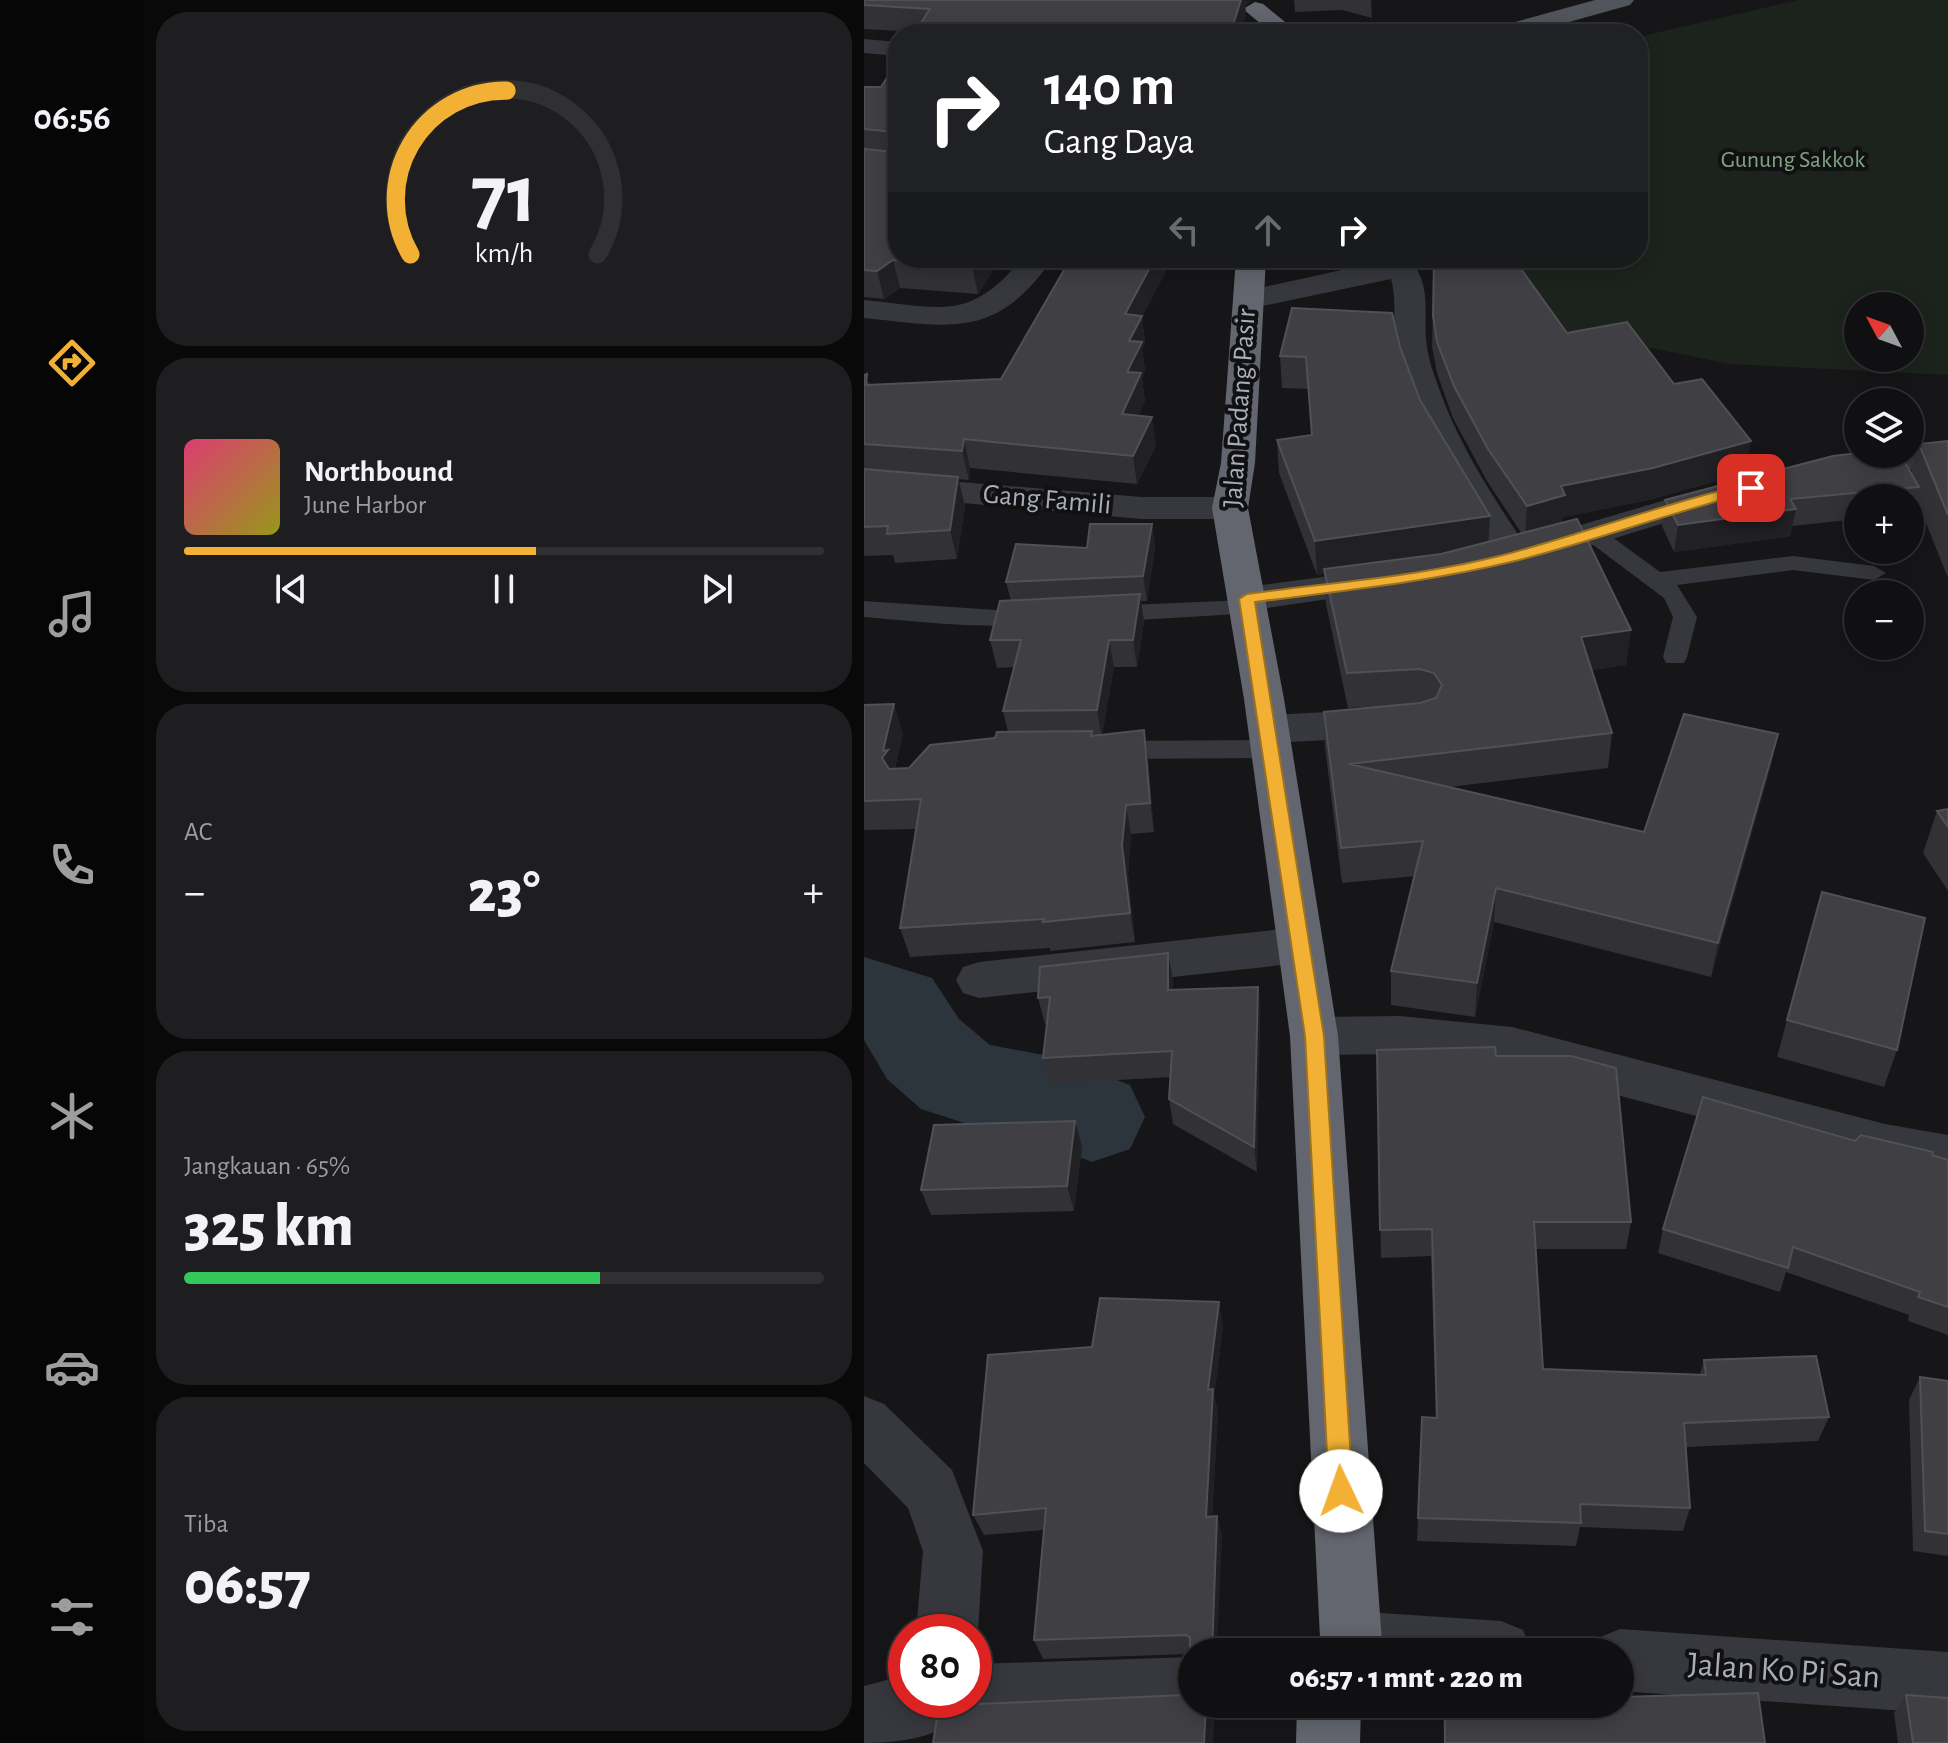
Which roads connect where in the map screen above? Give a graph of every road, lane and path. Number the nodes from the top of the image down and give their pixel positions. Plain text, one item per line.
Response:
1 (1622, 0) edge
2 (1254, 5) edge
3 (1276, 24) edge
4 (1535, 24) edge
5 (864, 46) edge
6 (888, 48) edge
7 (1029, 268) edge
8 (1249, 279) edge
9 (864, 309) edge
10 (1948, 455) edge
11 (1813, 474) edge
12 (864, 484) edge
13 (1756, 487) edge
14 (1230, 508) junction
15 (1592, 533) junction
16 (1874, 573) dead end
17 (1410, 578) edge
18 (1656, 580) junction
19 (1246, 603) junction
20 (864, 609) edge
21 (1675, 657) dead end
22 (1419, 721) edge
23 (1270, 739) junction
24 (1086, 750) edge
25 (1301, 945) junction
26 (979, 980) dead end
27 (1314, 1036) junction
28 (1948, 1157) edge
29 (864, 1423) edge
30 (948, 1614) edge
31 (1347, 1638) edge
32 (1634, 1661) edge
33 (1948, 1683) edge
34 (1178, 1689) edge
35 (992, 1695) edge
36 (888, 1712) edge
37 (864, 1718) edge
38 (1329, 1718) edge
39 (1328, 1743) edge

1 - 4 main road
2 - 3 highway
5 - 6 street
7 - 9 street
8 - 14 highway, Jalan Padang Pasir
8 - 15 street
10 - 11 street
12 - 14 street, Gang Famili
13 - 15 street
14 - 19 highway, Jalan Padang Pasir
15 - 18 lane
16 - 18 lane
17 - 19 street
18 - 21 lane
19 - 20 lane
19 - 23 highway, Jalan Padang Pasir
22 - 23 street
23 - 24 lane
23 - 25 highway, Jalan Padang Pasir
25 - 26 street
25 - 27 highway, Jalan Padang Pasir
27 - 28 street
27 - 31 highway, Jalan Padang Pasir
29 - 30 street
32 - 33 street, Jalan Ko Pi San
34 - 35 street
36 - 37 street
38 - 39 highway

